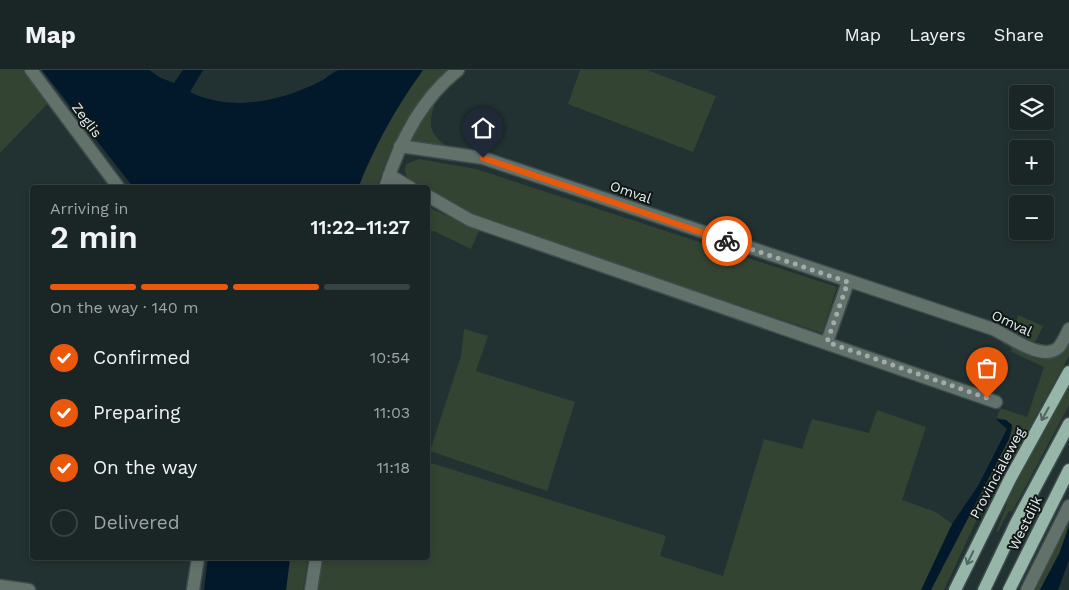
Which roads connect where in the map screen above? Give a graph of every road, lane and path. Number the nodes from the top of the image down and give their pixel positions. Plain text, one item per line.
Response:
1 (31, 70) edge
2 (458, 70) edge
3 (400, 146) junction
4 (387, 181) edge
5 (117, 185) edge
6 (401, 185) edge
7 (430, 197) edge
8 (848, 282) junction
9 (1069, 329) edge
10 (827, 342) junction
11 (1069, 372) edge
12 (996, 402) dead end
13 (1069, 424) edge
14 (1069, 470) edge
15 (1069, 506) edge
16 (198, 560) edge
17 (316, 560) edge
18 (0, 586) edge
19 (29, 590) edge
20 (193, 590) edge
21 (311, 590) edge
22 (955, 590) edge
23 (984, 590) edge
24 (1009, 590) edge
25 (1028, 590) edge

1 - 5 street, Zeglis
2 - 3 street
3 - 4 street
3 - 8 street, Omval
4 - 6 street
7 - 10 street
8 - 9 street, Omval
8 - 10 street
10 - 12 street
11 -> 22 main road, Provincialeweg
13 - 23 main road
14 - 24 main road, Westdijk
15 - 25 street
16 - 20 street
17 - 21 street
18 - 19 street

